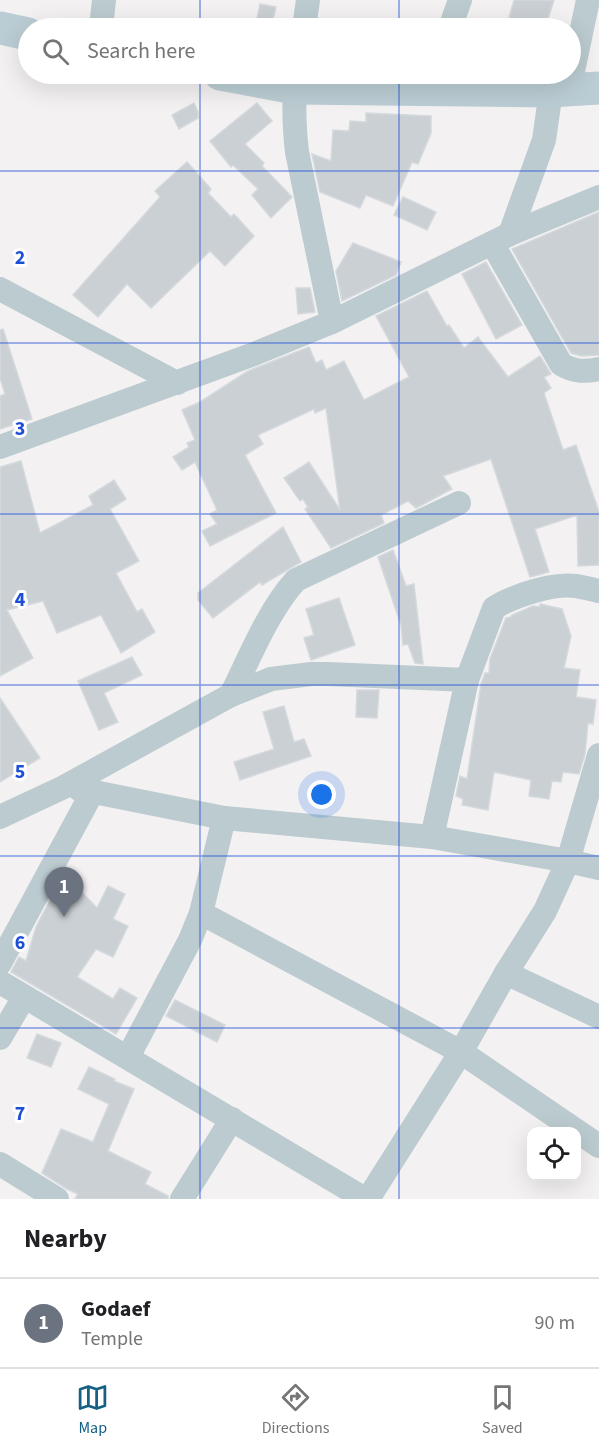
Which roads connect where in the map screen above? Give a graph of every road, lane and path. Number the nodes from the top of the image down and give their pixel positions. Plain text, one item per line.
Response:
1 (104, 0) edge
2 (309, 0) edge
3 (460, 0) edge
4 (588, 0) edge
5 (102, 18) edge
6 (306, 18) edge
7 (454, 18) edge
8 (0, 28) edge
9 (18, 32) edge
10 (581, 42) edge
11 (296, 84) edge
12 (466, 84) edge
13 (573, 90) edge
14 (599, 197) edge
15 (501, 238) junction
16 (0, 289) edge
17 (332, 322) junction
18 (599, 369) edge
19 (177, 383) junction
20 (0, 447) edge
21 (459, 503) dead end
22 (599, 591) edge
23 (467, 680) junction
24 (231, 695) junction
25 (599, 755) edge
26 (64, 787) junction
27 (93, 791) junction
28 (0, 816) edge
29 (224, 818) junction
30 (432, 837) junction
31 (568, 861) junction
32 (599, 868) edge
33 (201, 913) junction
34 (0, 963) edge
35 (506, 973) junction
36 (0, 982) edge
37 (24, 997) junction
38 (599, 1017) edge
39 (0, 1038) edge
40 (461, 1052) junction
41 (128, 1057) junction
42 (231, 1119) junction
43 (599, 1146) edge
44 (4, 1175) edge
45 (57, 1199) edge
46 (182, 1199) edge
47 (367, 1199) edge

1 - 5 street
2 - 6 street
3 - 7 street
4 - 10 street
8 - 9 street
11 - 17 street
12 - 13 street
13 - 15 street
14 - 15 street
15 - 17 street
15 - 18 street
16 - 19 street
17 - 19 street
19 - 20 street
21 - 24 street
22 - 23 street
23 - 24 street
23 - 30 street
24 - 26 street
25 - 31 street
26 - 27 street
26 - 28 street
27 - 29 street
27 - 34 street
29 - 30 street
29 - 33 street
30 - 31 street
31 - 32 street
31 - 35 street
33 - 40 street
33 - 41 street
35 - 38 street
35 - 40 street
36 - 37 street
37 - 39 street
37 - 41 street
40 - 43 street
40 - 47 street
41 - 42 street
42 - 46 street
42 - 47 street
44 - 45 street

